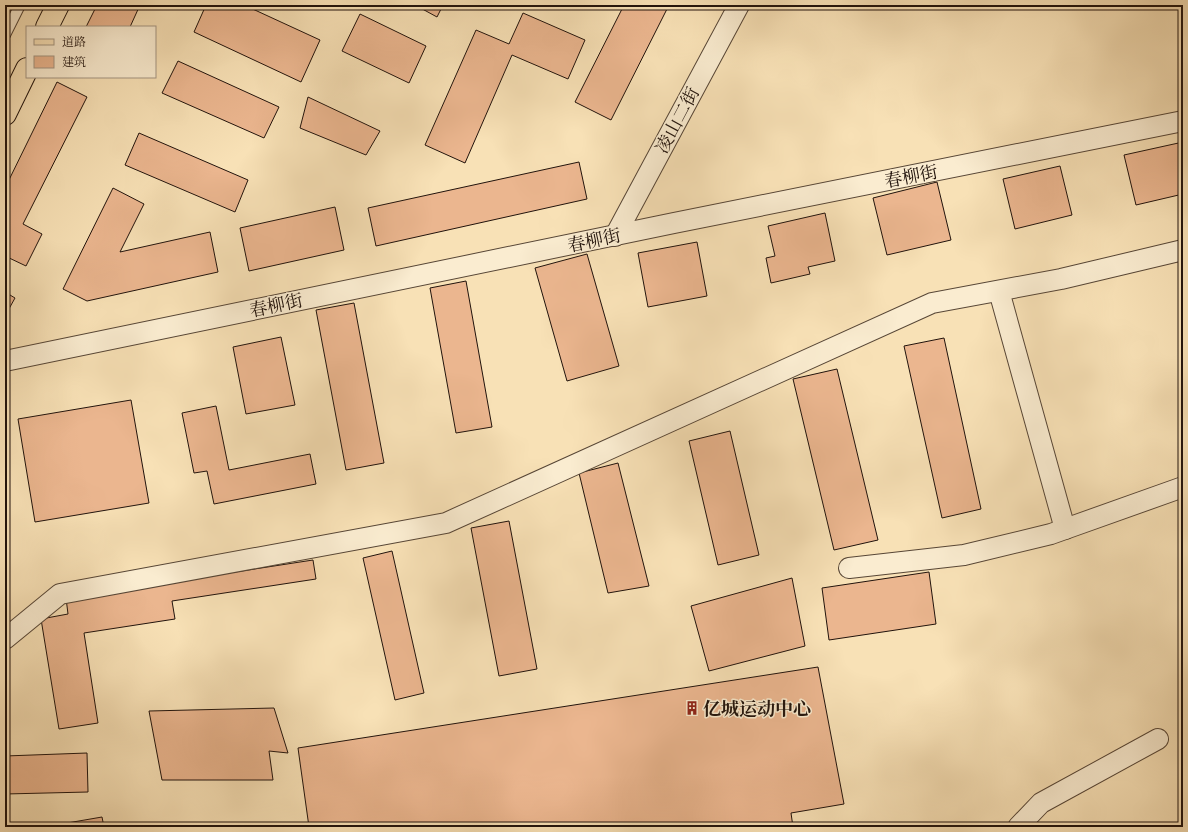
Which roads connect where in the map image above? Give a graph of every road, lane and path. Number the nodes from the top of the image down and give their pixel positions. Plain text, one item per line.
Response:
1 (20, 5) edge
2 (58, 5) edge
3 (739, 5) edge
4 (48, 26) edge
5 (5, 35) edge
6 (26, 71) edge
7 (5, 114) edge
8 (1183, 121) edge
9 (615, 236) junction
10 (1183, 250) edge
11 (999, 291) junction
12 (5, 361) edge
13 (1183, 487) edge
14 (1065, 529) junction
15 (849, 568) dead end
16 (5, 639) edge
17 (1158, 738) dead end
18 (1018, 827) edge

1 - 5 lane
2 - 4 main road
3 - 9 street, 凌山二街
6 - 7 main road
8 - 9 street, 春柳街
9 - 12 street, 春柳街
10 - 11 street
11 - 14 street
11 - 16 street
13 - 14 street
14 - 15 street
17 - 18 street

